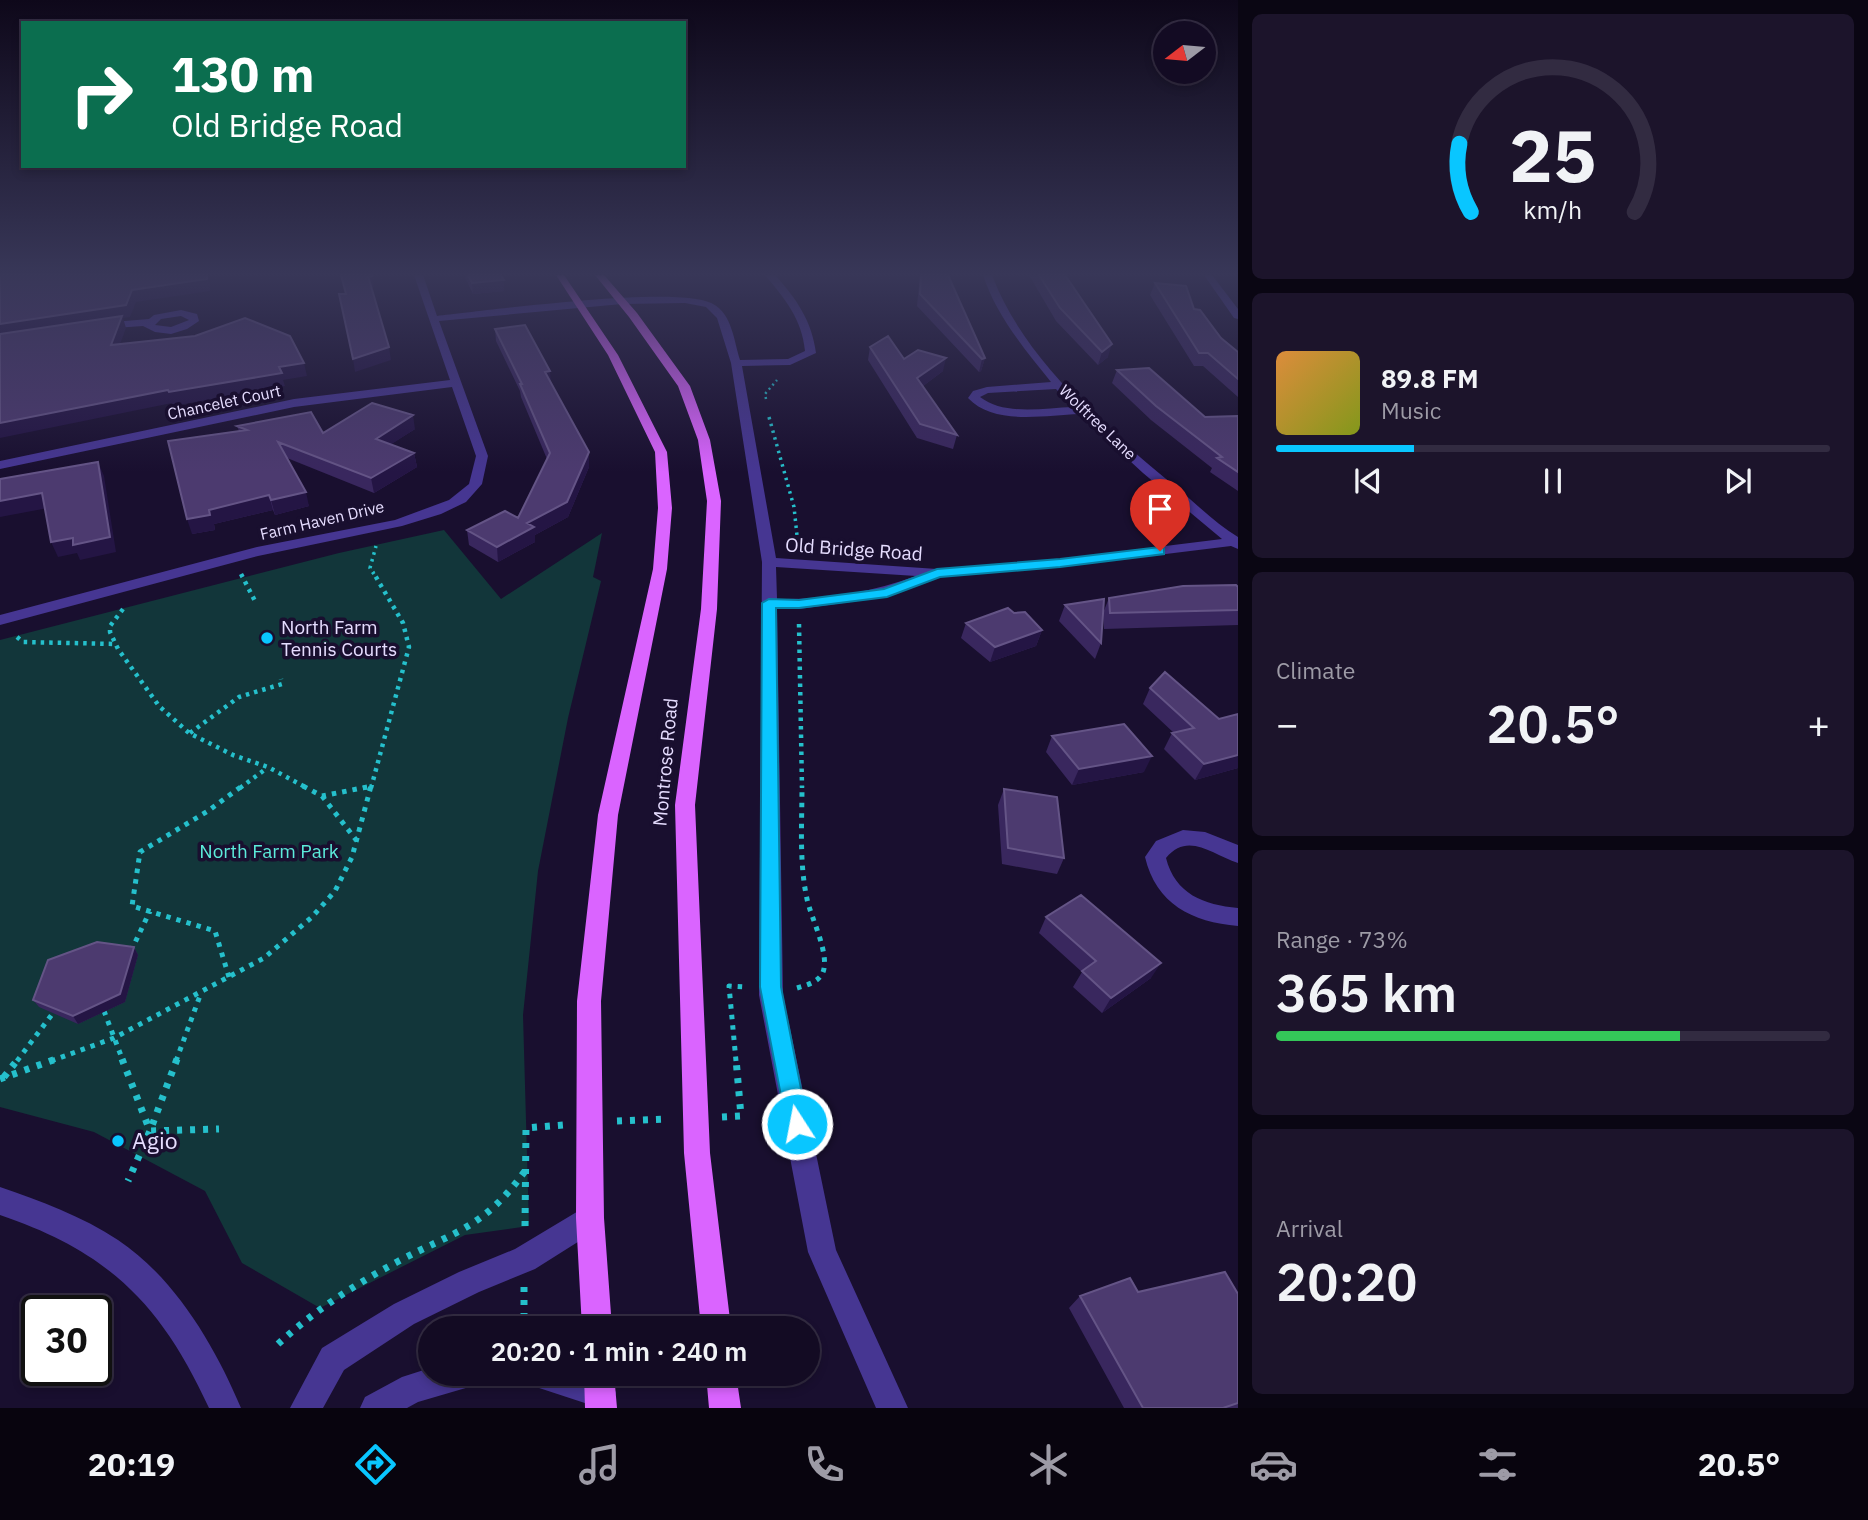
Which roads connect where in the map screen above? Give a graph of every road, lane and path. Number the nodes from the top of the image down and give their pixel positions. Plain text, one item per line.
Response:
1 (441, 341) edge
2 (604, 341) edge
3 (651, 341) edge
4 (729, 341) edge
5 (810, 341) edge
6 (1024, 341) edge
7 (736, 363) junction
8 (783, 376) dead end
9 (456, 383) junction
10 (1059, 385) junction
11 (766, 402) dead end
12 (767, 410) dead end
13 (1082, 410) junction
14 (0, 465) edge
15 (798, 541) dead end
16 (378, 542) dead end
17 (1237, 543) edge
18 (769, 562) junction
19 (241, 573) dead end
20 (937, 573) junction
21 (255, 601) dead end
22 (132, 603) dead end
23 (769, 603) junction
24 (0, 620) edge
25 (799, 621) dead end
26 (13, 634) dead end
27 (116, 643) junction
28 (281, 679) dead end
29 (190, 733) junction
30 (268, 767) junction
31 (372, 786) junction
32 (322, 796) junction
33 (357, 841) junction
34 (1238, 855) edge
35 (150, 911) junction
36 (1238, 917) edge
37 (129, 956) edge
38 (229, 977) junction
39 (734, 986) dead end
40 (797, 988) dead end
41 (201, 992) junction
42 (104, 1011) edge
43 (53, 1013) edge
44 (114, 1038) junction
45 (2, 1078) edge
46 (695, 1118) junction
47 (589, 1122) junction
48 (219, 1129) dead end
49 (150, 1131) junction
50 (526, 1170) junction
51 (128, 1181) dead end
52 (0, 1201) edge
53 (590, 1218) junction
54 (525, 1219) dead end
55 (596, 1316) edge
56 (715, 1316) edge
57 (278, 1343) dead end
58 (420, 1386) edge
59 (580, 1386) edge
60 (722, 1386) edge
61 (600, 1392) edge
62 (225, 1408) edge
63 (306, 1408) edge
64 (376, 1408) edge
65 (725, 1408) edge
66 (892, 1408) edge

1 - 9 street, Farm Haven Drive
2 - 47 main road, Montrose Road
3 - 46 main road, Montrose Road
4 - 7 street
5 - 7 street
6 - 10 street, Wolftree Lane
7 - 18 street
8 - 11 path
9 - 14 street, Chancelet Court
9 - 24 street, Farm Haven Drive
10 - 13 street, Wolftree Lane
10 - 13 street
12 - 15 path
13 - 17 street, Wolftree Lane
16 - 31 path
17 - 20 street, Old Bridge Road
18 - 20 street, Old Bridge Road
18 - 23 street
19 - 21 path
20 - 23 street, Old Bridge Road
22 - 27 path
23 - 66 street
25 - 40 path
26 - 27 path
27 - 29 path
28 - 29 path
29 - 30 path
30 - 32 path
30 - 35 path
31 - 32 path
31 - 33 path
32 - 33 path
33 - 38 path
34 - 36 street
35 - 37 path
35 - 38 path
38 - 41 path
39 - 46 path
41 - 44 path
41 - 49 path
42 - 44 path
43 - 45 path
44 - 45 path
44 - 49 path
46 - 47 path
46 - 56 main road, Montrose Road
47 - 50 path
47 - 53 main road, Montrose Road
48 - 49 path
49 - 51 path
50 - 54 path
50 - 57 path
52 - 62 street
53 - 55 main road, Montrose Road
53 - 63 street
58 - 64 street
59 - 61 street
60 - 65 main road

